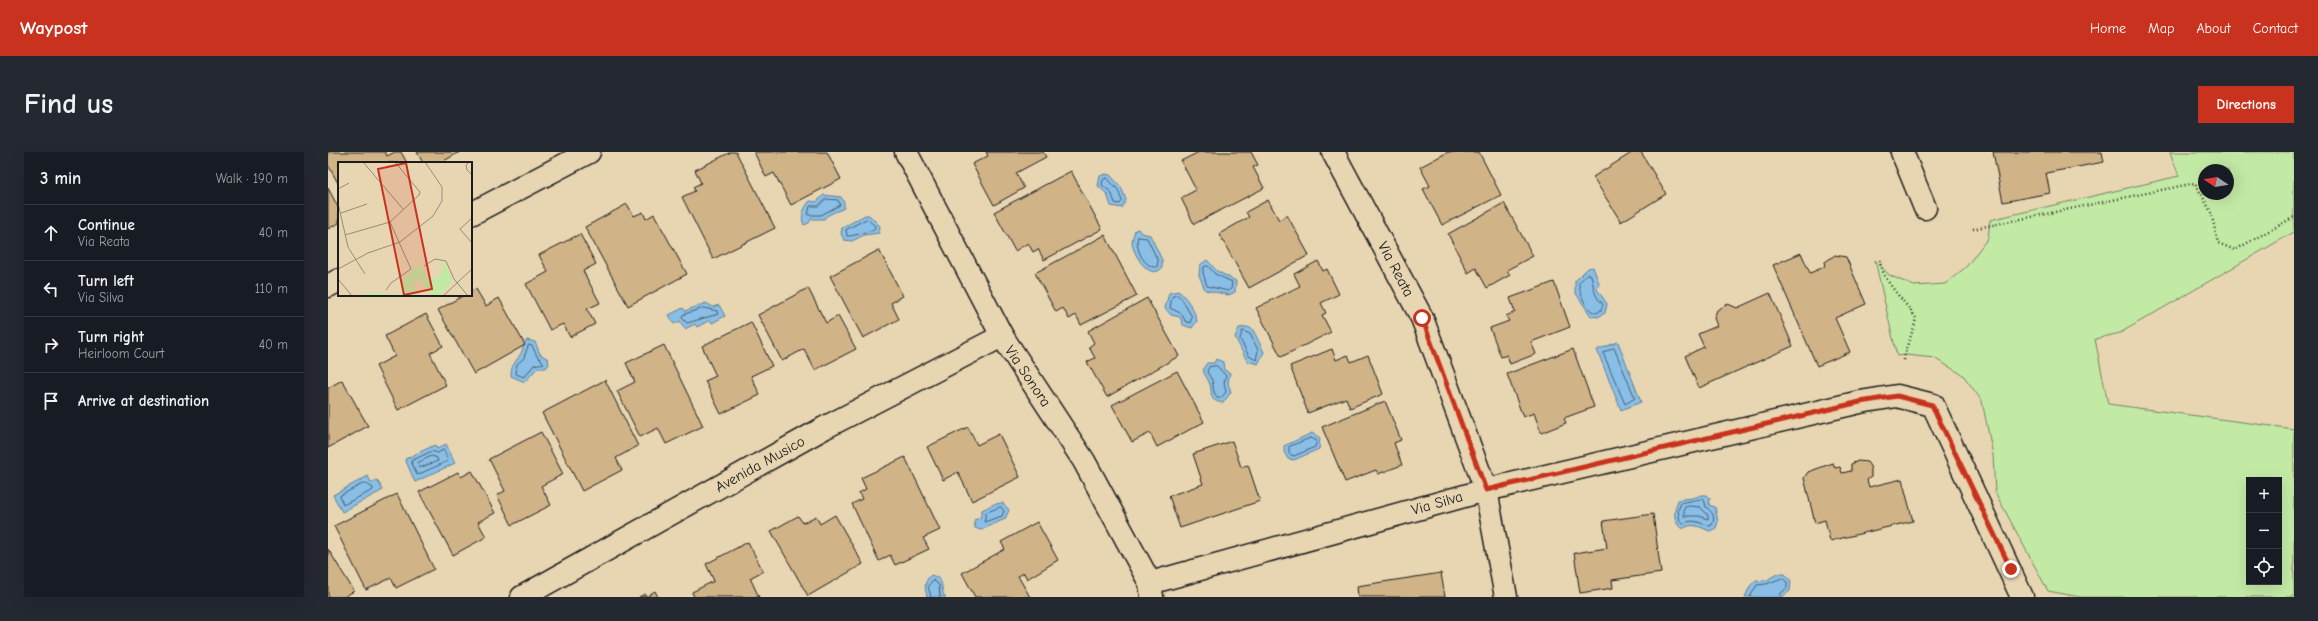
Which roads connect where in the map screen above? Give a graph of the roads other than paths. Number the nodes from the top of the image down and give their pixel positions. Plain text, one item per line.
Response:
1 (589, 152) edge
2 (906, 152) edge
3 (1333, 152) edge
4 (1902, 152) edge
5 (1925, 208) dead end
6 (472, 213) edge
7 (338, 281) edge
8 (328, 286) edge
9 (1002, 336) junction
10 (1486, 490) junction
11 (1151, 590) edge
12 (522, 597) edge
13 (1506, 597) edge
14 (2022, 597) edge

1 - 6 street
2 - 9 street, Via Sonora
3 - 10 street, Via Reata
4 - 5 street
7 - 8 street
9 - 11 street, Via Sonora
9 - 12 street, Avenida Musico
10 - 11 street, Via Silva
10 - 13 street, Via Reata
10 - 14 street, Via Silva

